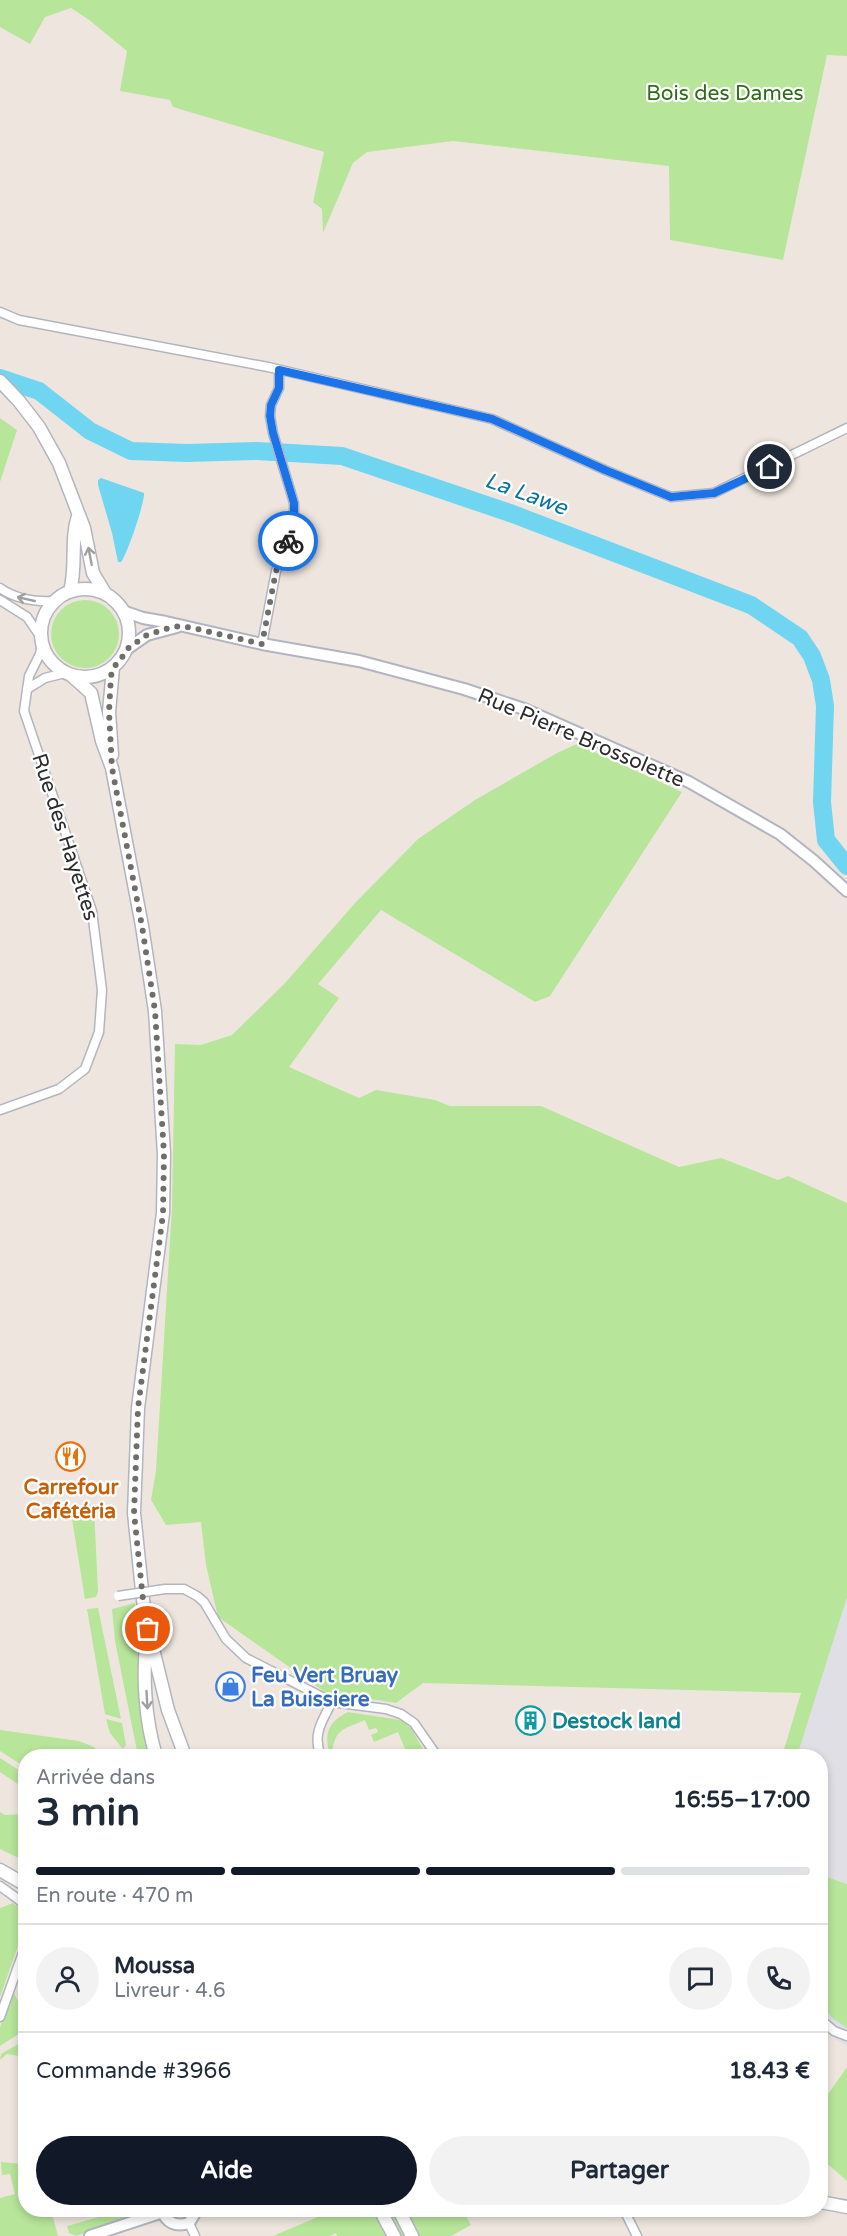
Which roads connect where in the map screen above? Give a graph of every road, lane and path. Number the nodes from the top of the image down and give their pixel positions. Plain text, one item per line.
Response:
1 (0, 312) edge
2 (279, 370) junction
3 (0, 381) edge
4 (847, 428) edge
5 (78, 516) junction
6 (0, 588) edge
7 (70, 591) junction
8 (105, 593) junction
9 (0, 600) edge
10 (54, 601) junction
11 (123, 610) junction
12 (180, 626) junction
13 (41, 640) junction
14 (262, 644) junction
15 (127, 649) junction
16 (113, 668) junction
17 (68, 674) junction
18 (27, 689) junction
19 (112, 768) junction
20 (847, 891) edge
21 (0, 1110) edge
22 (118, 1596) dead end
23 (148, 1629) junction
24 (332, 1702) junction
25 (155, 1749) edge
26 (182, 1749) edge
27 (318, 1749) edge
28 (432, 1749) edge
29 (0, 1870) edge
30 (18, 1880) edge
31 (0, 1886) edge
32 (18, 1899) edge
33 (18, 1966) edge
34 (0, 2017) edge
35 (828, 2026) edge
36 (847, 2036) edge
37 (828, 2203) edge
38 (847, 2207) edge
39 (145, 2217) edge
40 (165, 2217) edge
41 (193, 2217) edge
42 (384, 2217) edge
43 (402, 2217) edge
44 (628, 2217) edge
45 (189, 2223) junction
46 (90, 2236) edge
47 (195, 2236) edge
48 (394, 2236) edge
49 (412, 2236) edge
50 (637, 2236) edge

1 - 2 street
2 - 4 street
2 - 14 street
3 - 5 main road
5 - 7 main road
8 -> 5 main road
10 -> 6 street
7 - 8 main road
7 - 10 main road
8 - 11 main road
9 - 13 street
10 - 13 main road
11 - 12 street, Rue Pierre Brossolette
11 - 15 main road
12 - 14 street, Rue Pierre Brossolette
12 - 15 street, Rue Pierre Brossolette
13 - 17 main road
13 - 18 street, Rue des Hayettes
14 - 20 street, Rue Pierre Brossolette
15 - 16 main road
16 - 17 main road
16 - 19 main road
17 - 18 street
17 - 19 main road
18 - 21 street, Rue des Hayettes
19 - 23 main road
22 - 24 street, bridge
23 -> 25 main road
23 - 26 main road
24 - 27 street
24 - 28 street
29 - 30 main road
31 - 32 street
33 - 34 street
35 - 36 street
37 - 38 main road
39 - 46 street
40 - 45 street
41 - 45 street
42 - 48 main road
43 - 49 main road
44 - 50 street
45 - 47 street

